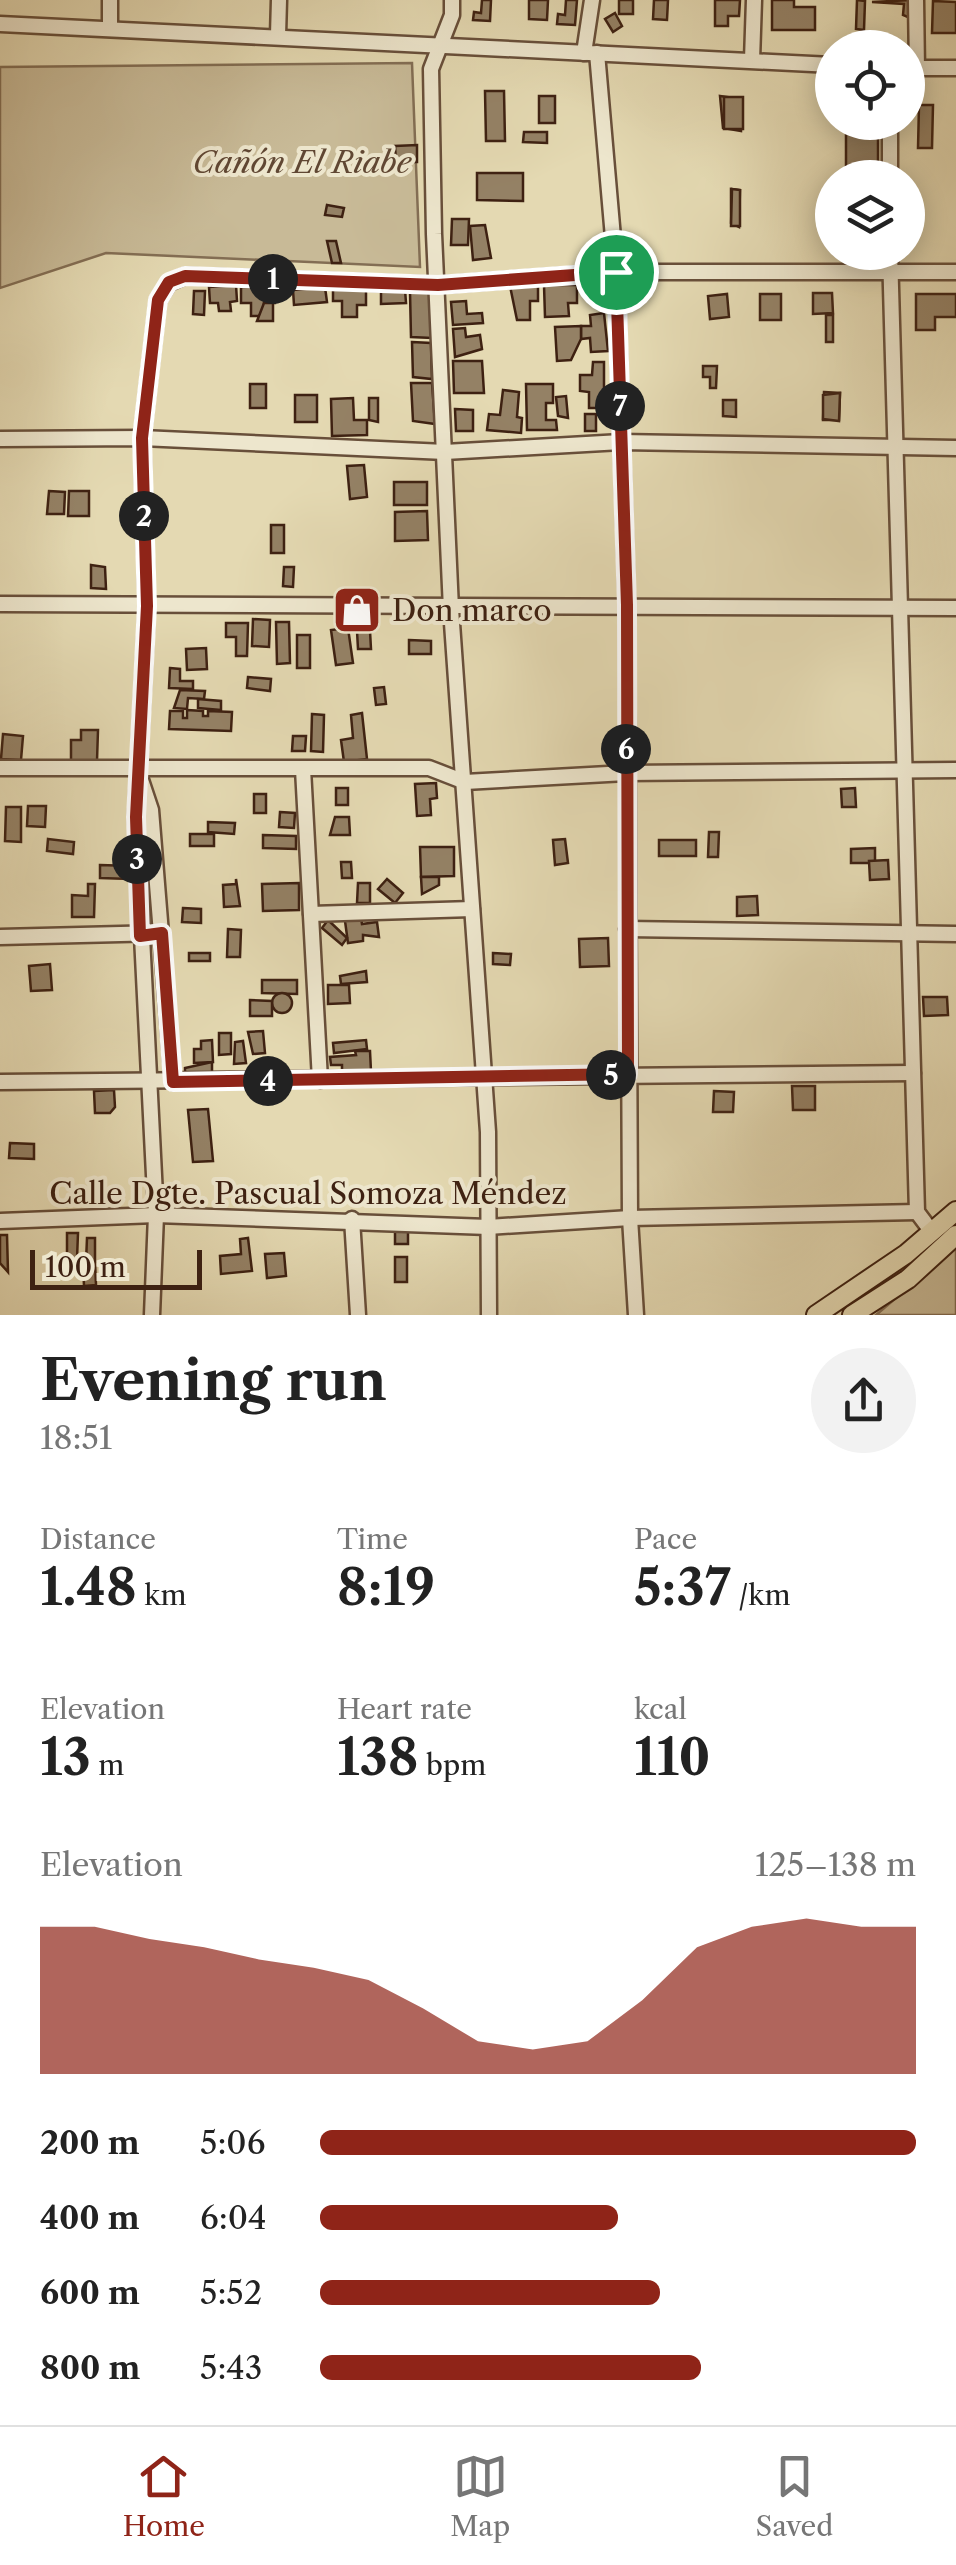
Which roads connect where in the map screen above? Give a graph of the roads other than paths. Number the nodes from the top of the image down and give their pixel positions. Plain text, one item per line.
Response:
1 (110, 0) edge
2 (279, 0) edge
3 (452, 0) edge
4 (592, 0) edge
5 (754, 0) edge
6 (916, 0) edge
7 (0, 24) edge
8 (110, 28) junction
9 (914, 30) edge
10 (278, 35) junction
11 (436, 46) junction
12 (591, 53) junction
13 (752, 60) junction
14 (815, 63) edge
15 (925, 68) edge
16 (956, 68) edge
17 (616, 272) junction
18 (890, 272) junction
19 (956, 272) edge
20 (438, 285) junction
21 (142, 438) junction
22 (0, 439) edge
23 (621, 442) junction
24 (895, 447) junction
25 (956, 448) edge
26 (444, 452) junction
27 (0, 604) edge
28 (627, 605) junction
29 (147, 606) junction
30 (899, 608) junction
31 (956, 608) edge
32 (451, 610) junction
33 (0, 768) edge
34 (904, 768) junction
35 (303, 769) junction
36 (138, 770) junction
37 (956, 770) edge
38 (626, 773) junction
39 (465, 782) junction
40 (472, 909) junction
41 (311, 914) junction
42 (627, 928) junction
43 (162, 933) junction
44 (909, 933) junction
45 (956, 934) edge
46 (140, 936) junction
47 (0, 937) edge
48 (913, 1073) junction
49 (628, 1074) junction
50 (484, 1077) junction
51 (320, 1080) junction
52 (0, 1082) edge
53 (173, 1082) junction
54 (148, 1083) junction
55 (956, 1211) edge
56 (916, 1212) junction
57 (156, 1215) junction
58 (630, 1218) junction
59 (352, 1219) junction
60 (0, 1221) edge
61 (488, 1227) junction
62 (932, 1232) junction
63 (956, 1235) edge
64 (152, 1315) edge
65 (358, 1315) edge
66 (489, 1315) edge
67 (636, 1315) edge
68 (816, 1315) edge
69 (852, 1315) edge

1 - 8 street
2 - 10 street
3 - 11 street
4 - 12 street
5 - 13 street
6 - 9 street
7 - 8 street
8 - 10 street
10 - 11 street
11 - 12 street
11 - 20 street
12 - 13 street
12 - 17 street
13 - 14 street
15 - 16 street
17 - 18 street
17 - 20 street
17 - 23 street
18 - 19 street
18 - 24 street
20 - 21 street
20 - 26 street
21 - 22 street
21 - 26 street
21 - 29 street
23 - 24 street
23 - 26 street
23 - 28 street
24 - 25 street
24 - 30 street
26 - 32 street
27 - 29 street
28 - 30 street
28 - 32 street
28 - 38 street
29 - 32 street
29 - 36 street
30 - 31 street
30 - 34 street
32 - 39 street
33 - 36 street
34 - 37 street
34 - 38 street
34 - 44 street
35 - 36 street
35 - 39 street
35 - 41 street
36 - 43 street
36 - 46 street
38 - 39 street
38 - 42 street
39 - 40 street
40 - 41 street
40 - 50 street
41 - 51 street
42 - 44 street
42 - 49 street
43 - 46 street
43 - 53 street
44 - 45 street
44 - 48 street
46 - 47 street
46 - 54 street
48 - 49 street
48 - 56 street
49 - 50 street
49 - 58 street
50 - 51 street
50 - 61 street
51 - 53 street
52 - 54 street
53 - 54 street
54 - 57 street
55 - 62 main road
56 - 58 street, Calle Dgte. Pascual Somoza Méndez
56 - 62 street
57 - 59 street, Calle Dgte. Pascual Somoza Méndez
57 - 60 street, Calle Dgte. Pascual Somoza Méndez
57 - 64 street
58 - 61 street, Calle Dgte. Pascual Somoza Méndez
58 - 67 street
59 - 61 street, Calle Dgte. Pascual Somoza Méndez
59 - 65 street
61 - 66 street
62 - 68 main road
63 - 69 main road

